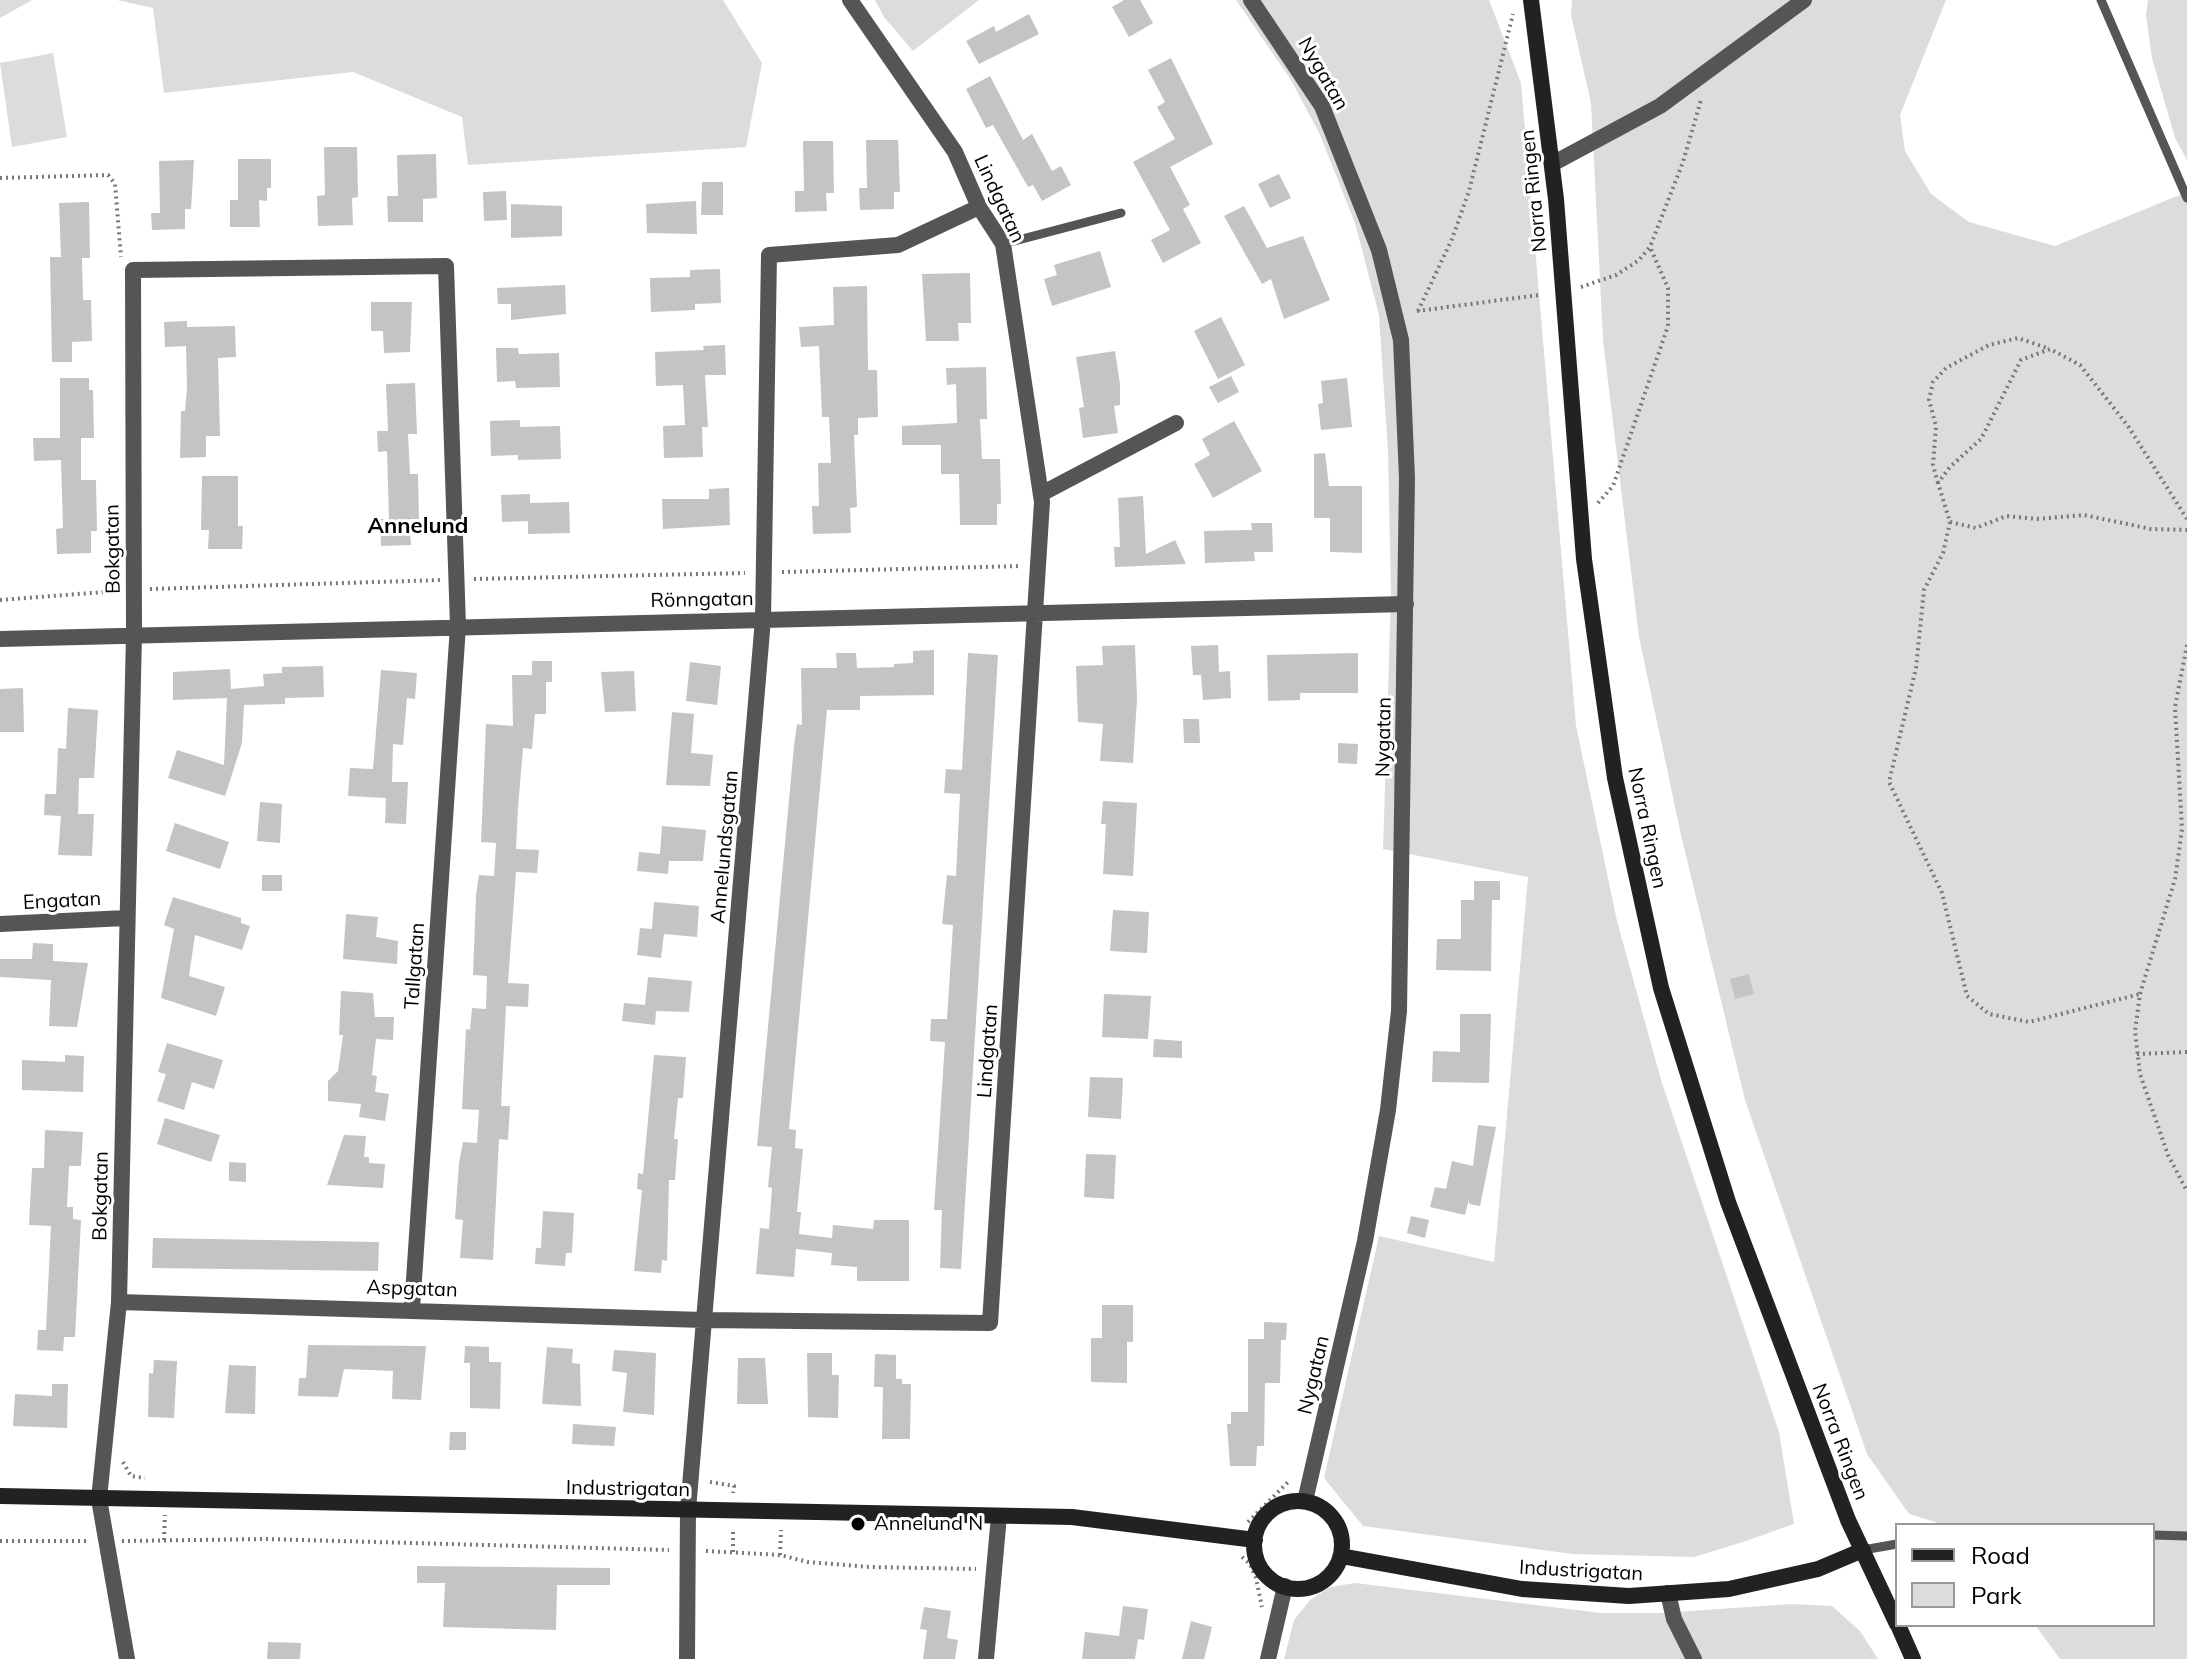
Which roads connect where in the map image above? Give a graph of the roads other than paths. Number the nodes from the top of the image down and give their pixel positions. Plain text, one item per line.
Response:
1 (850, 0) edge
2 (1251, 0) edge
3 (1804, 0) edge
4 (2101, 0) edge
5 (1523, 4) edge
6 (1552, 164) junction
7 (2187, 198) edge
8 (979, 207) junction
9 (1121, 213) dead end
10 (1003, 244) junction
11 (1176, 423) dead end
12 (1041, 494) junction
13 (1406, 604) junction
14 (1036, 612) junction
15 (763, 619) junction
16 (458, 626) junction
17 (134, 634) junction
18 (0, 639) edge
19 (126, 918) junction
20 (0, 924) edge
21 (119, 1302) junction
22 (412, 1309) junction
23 (703, 1320) junction
24 (0, 1496) edge
25 (99, 1499) junction
26 (1305, 1501) junction
27 (688, 1510) junction
28 (999, 1516) junction
29 (2155, 1535) edge
30 (2187, 1536) edge
31 (1255, 1540) junction
32 (1895, 1544) edge
33 (1863, 1550) junction
34 (1341, 1556) junction
35 (1285, 1586) junction
36 (1668, 1593) junction
37 (1895, 1620) edge
38 (1898, 1627) edge
39 (127, 1659) edge
40 (687, 1659) edge
41 (986, 1659) edge
42 (1268, 1659) edge
43 (1694, 1659) edge
44 (1913, 1659) edge

1 - 8 street, Lindgatan
2 - 13 street, Nygatan
3 - 6 street
4 - 7 lane
5 - 6 street, Norra Ringen
6 - 33 street, Norra Ringen
8 - 10 street, Lindgatan
8 - 15 street, Annelundsgatan
9 - 10 lane
10 - 12 street, Lindgatan
11 - 12 street
12 - 14 street, Lindgatan
13 - 14 street, Rönngatan
13 - 26 street, Nygatan
14 - 15 street, Rönngatan
14 - 23 street, Lindgatan
15 - 16 street, Rönngatan
15 - 23 street, Annelundsgatan
16 - 17 street, Rönngatan
16 - 17 street, Bokgatan
16 - 22 street, Tallgatan
17 - 18 street, Rönngatan
17 - 19 street, Bokgatan
19 - 20 street, Engatan
19 - 21 street, Bokgatan
21 - 22 street, Aspgatan
21 - 25 street, Bokgatan
22 - 23 street, Aspgatan
23 - 27 street, Annelundsgatan
24 - 25 street, Industrigatan
25 - 27 street, Industrigatan
25 - 39 street, Bokgatan
26 - 31 street
26 - 34 street
27 - 28 street, Industrigatan
27 - 40 street, Annelundsgatan
28 - 31 street, Industrigatan
28 - 41 street
29 - 30 lane
31 - 35 street
32 - 33 lane
33 - 36 street, Industrigatan
33 - 37 street, Norra Ringen
34 - 35 street
34 - 36 street, Industrigatan
35 - 42 street
36 - 43 street
38 - 44 street, Norra Ringen

